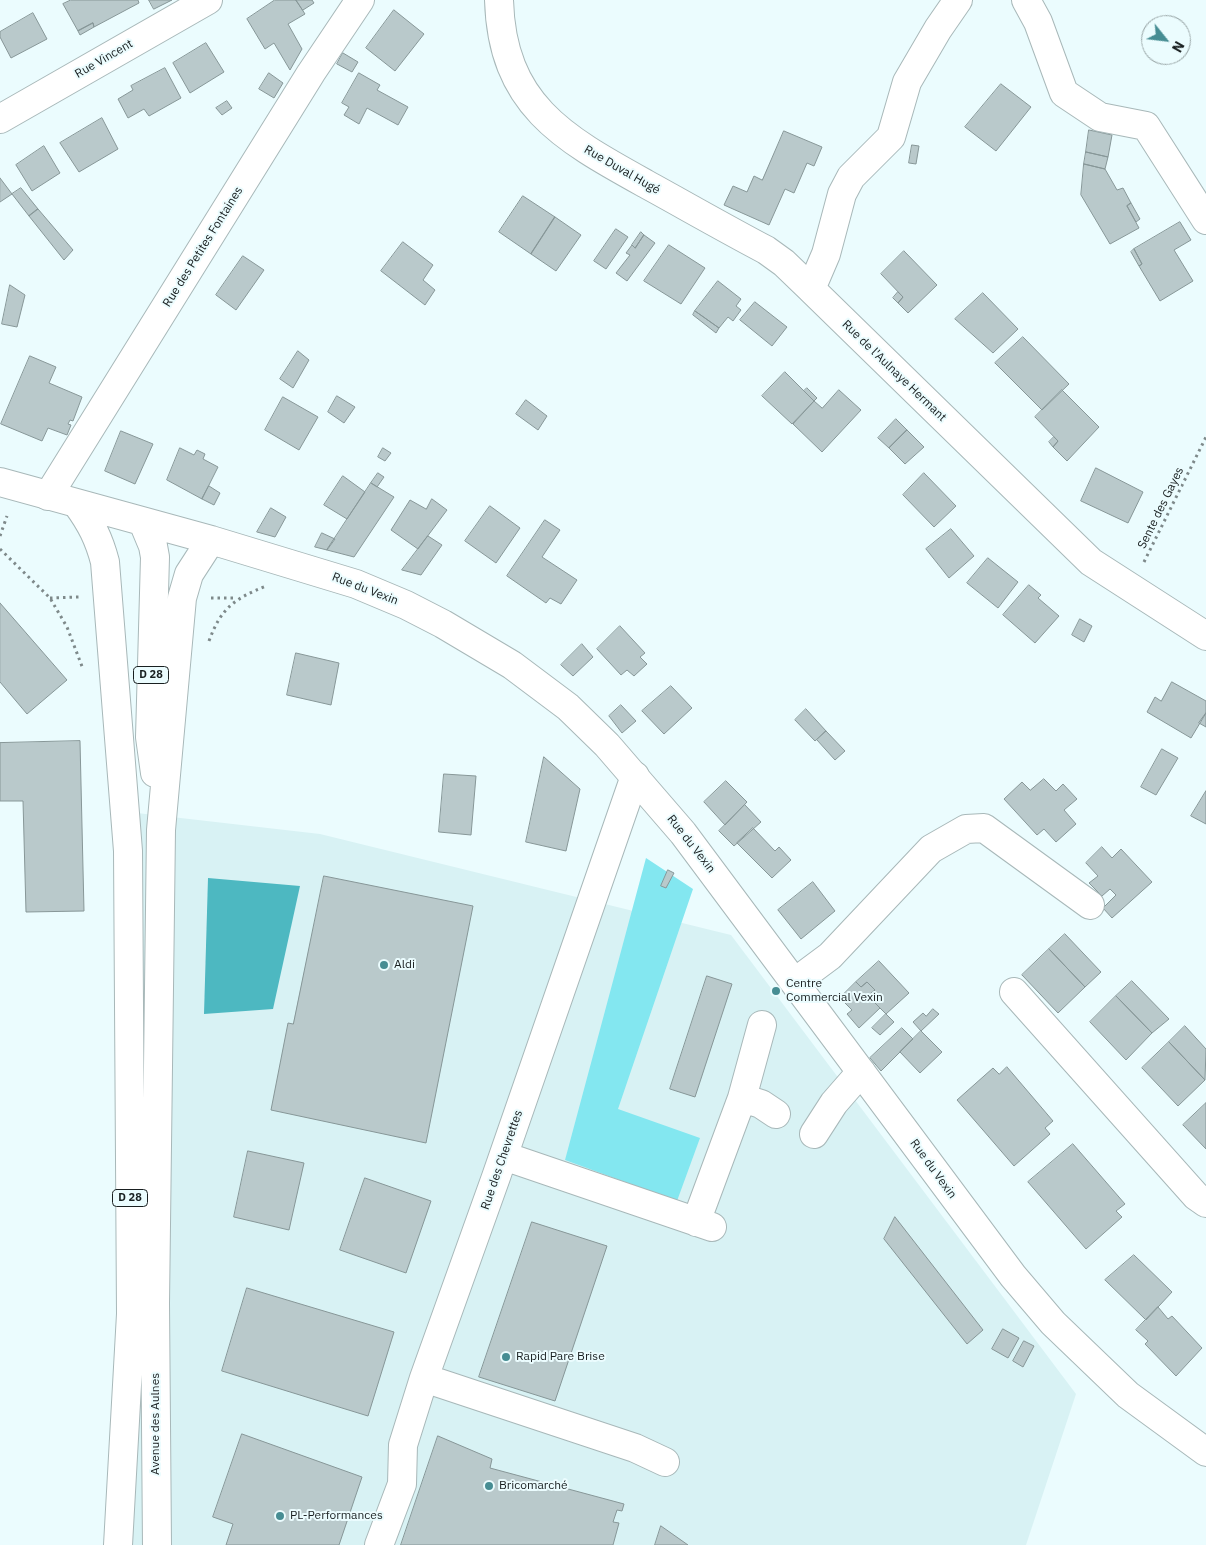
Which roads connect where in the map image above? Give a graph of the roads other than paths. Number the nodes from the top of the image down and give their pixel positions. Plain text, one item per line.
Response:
1 (208, 0) edge
2 (360, 0) edge
3 (500, 0) edge
4 (958, 0) edge
5 (1026, 0) edge
6 (0, 119) edge
7 (1206, 220) edge
8 (811, 289) junction
9 (0, 482) edge
10 (48, 496) junction
11 (77, 504) junction
12 (142, 522) junction
13 (211, 540) junction
14 (105, 562) junction
15 (1206, 636) edge
16 (635, 776) junction
17 (161, 830) junction
18 (1090, 906) dead end
19 (795, 982) junction
20 (1014, 992) dead end
21 (762, 1025) dead end
22 (861, 1072) junction
23 (742, 1098) junction
24 (776, 1114) dead end
25 (814, 1134) dead end
26 (504, 1156) junction
27 (1206, 1203) edge
28 (424, 1378) junction
29 (1206, 1452) edge
30 (665, 1462) dead end
31 (118, 1545) edge
32 (157, 1545) edge
33 (379, 1545) edge

1 - 6 main road, Rue Vincent
2 - 10 main road, Rue des Petites Fontaines
3 - 8 main road, Rue Duval Hugé
4 - 8 main road
5 - 7 main road
8 - 15 main road, Rue de l'Aulnaye Hermant
9 - 10 main road, Rue du Vexin
10 - 11 main road, Rue du Vexin
11 - 12 main road, Rue du Vexin
11 - 14 main road, D 28
12 - 13 main road, Rue du Vexin
12 - 14 main road
12 - 17 main road, D 28
13 - 16 main road, Rue du Vexin
13 - 17 main road
14 - 31 main road, D 28
16 - 19 main road, Rue du Vexin
16 - 26 main road, Rue des Chevrettes
17 - 32 main road, Avenue des Aulnes / D 28
18 - 19 main road
19 - 22 main road, Rue du Vexin
20 - 27 main road
21 - 23 main road
22 - 25 main road
22 - 29 main road, Rue du Vexin
23 - 24 main road
23 - 26 main road
26 - 28 main road, Rue des Chevrettes
28 - 30 main road
28 - 33 main road, Rue des Chevrettes

